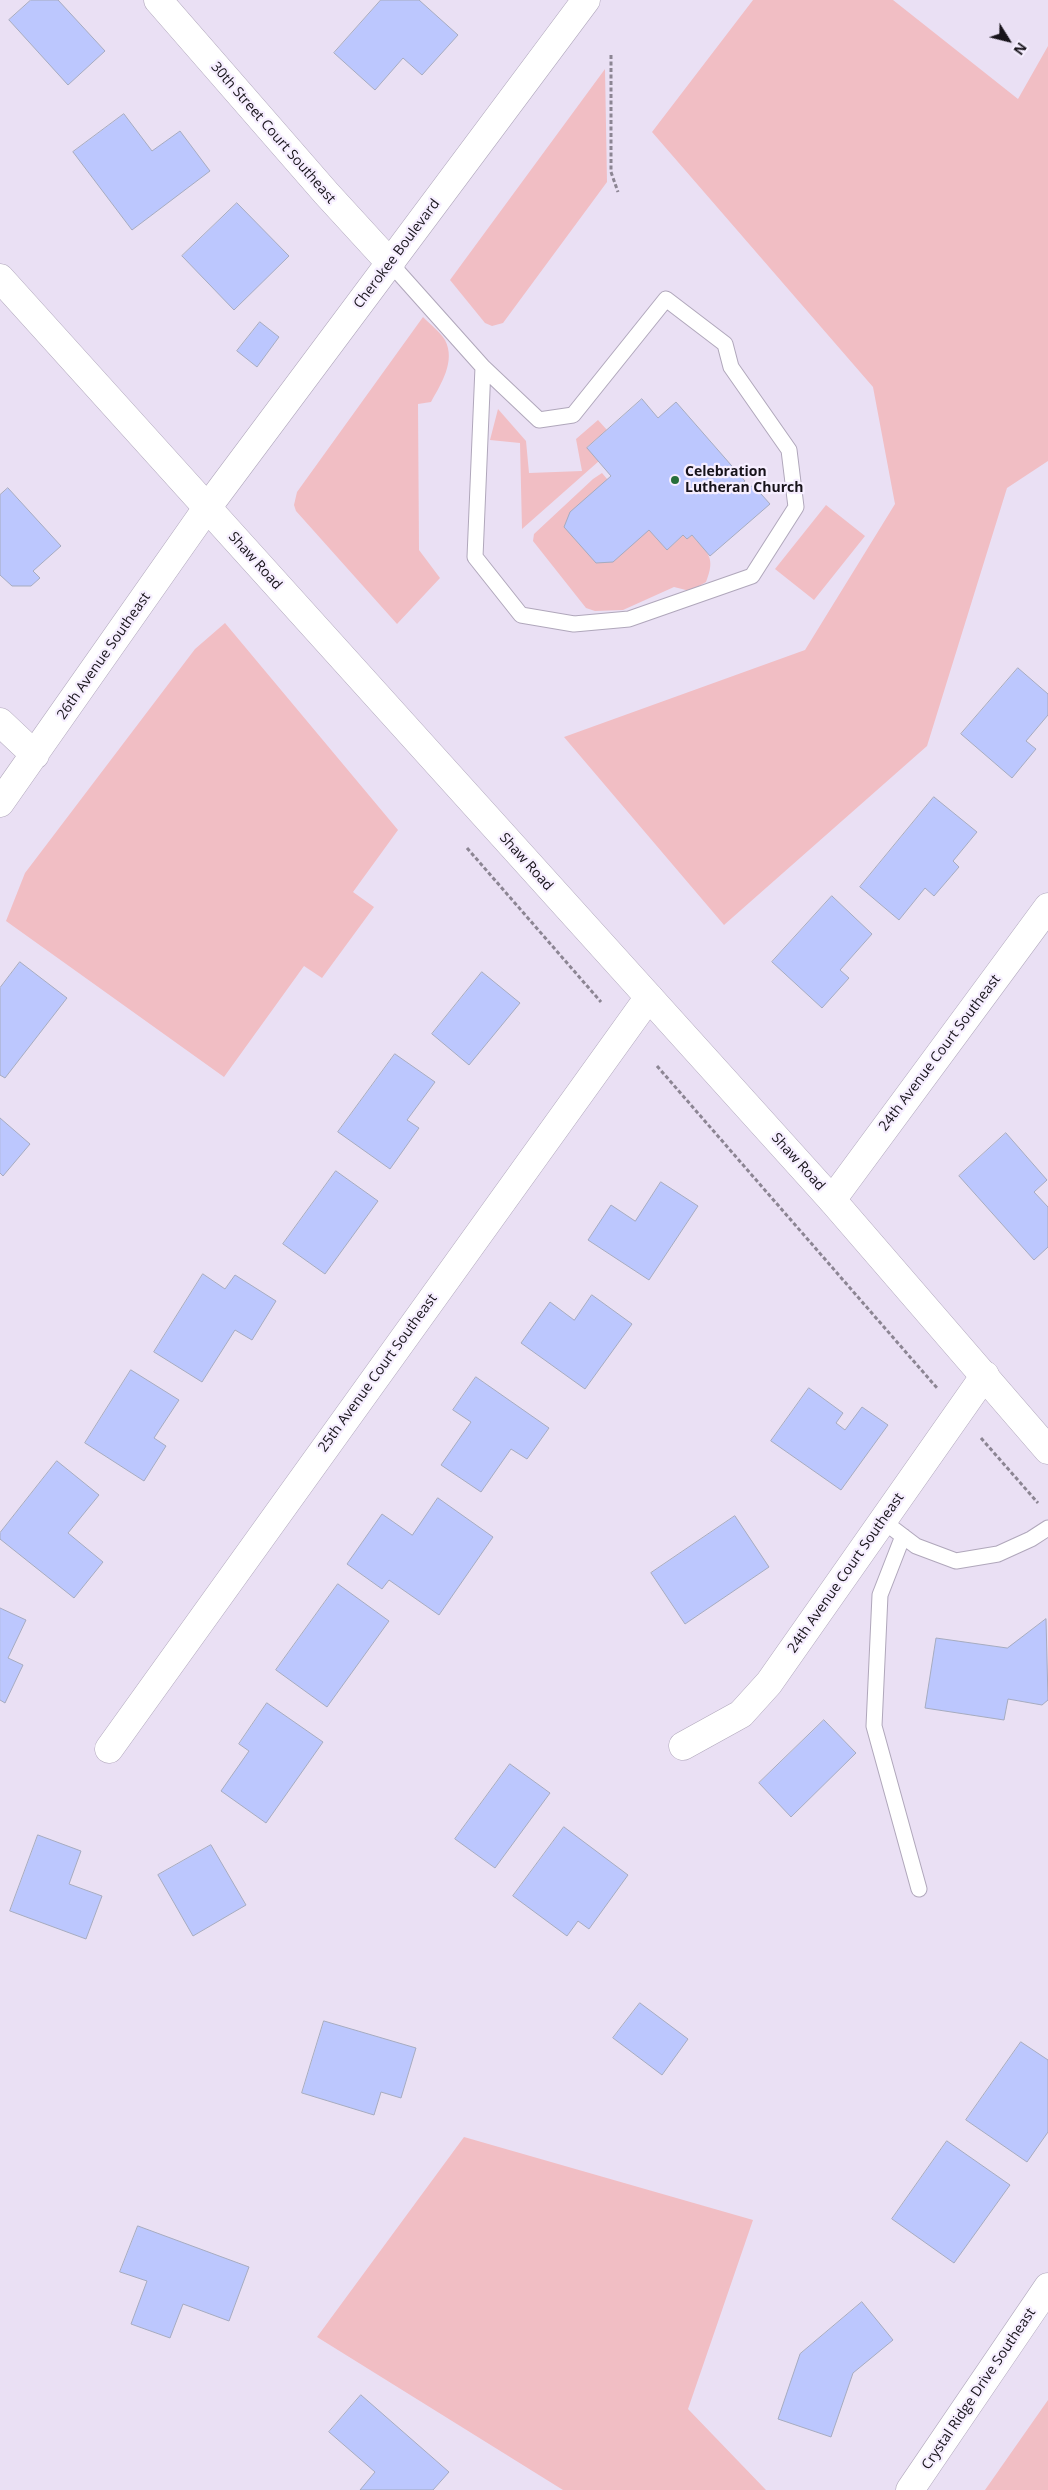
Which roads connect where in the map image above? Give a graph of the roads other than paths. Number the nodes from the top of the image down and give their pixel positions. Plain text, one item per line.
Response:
1 (158, 0) edge
2 (586, 0) edge
3 (391, 264) junction
4 (0, 278) edge
5 (483, 367) junction
6 (207, 508) junction
7 (0, 722) edge
8 (35, 755) junction
9 (0, 803) edge
10 (1048, 907) edge
11 (649, 997) junction
12 (832, 1200) junction
13 (985, 1375) junction
14 (1048, 1450) edge
15 (893, 1528) junction
16 (1048, 1528) edge
17 (683, 1746) dead end
18 (109, 1749) dead end
19 (919, 1889) dead end
20 (1048, 2287) edge
21 (910, 2490) edge

1 - 3 street, 30th Street Court Southeast
2 - 3 street, Cherokee Boulevard
3 - 5 lane
3 - 6 street, Cherokee Boulevard
4 - 6 street, Shaw Road
5 - 5 lane
6 - 8 street, 26th Avenue Southeast
6 - 11 street, Shaw Road
7 - 8 street
8 - 9 street, 26th Avenue Southeast
10 - 12 street, 24th Avenue Court Southeast
11 - 12 street, Shaw Road
11 - 18 street, 25th Avenue Court Southeast
12 - 13 street, Shaw Road
13 - 14 street, Shaw Road
13 - 15 street, 24th Avenue Court Southeast
15 - 16 lane
15 - 17 street, 24th Avenue Court Southeast
15 - 19 lane
20 - 21 street, Crystal Ridge Drive Southeast

